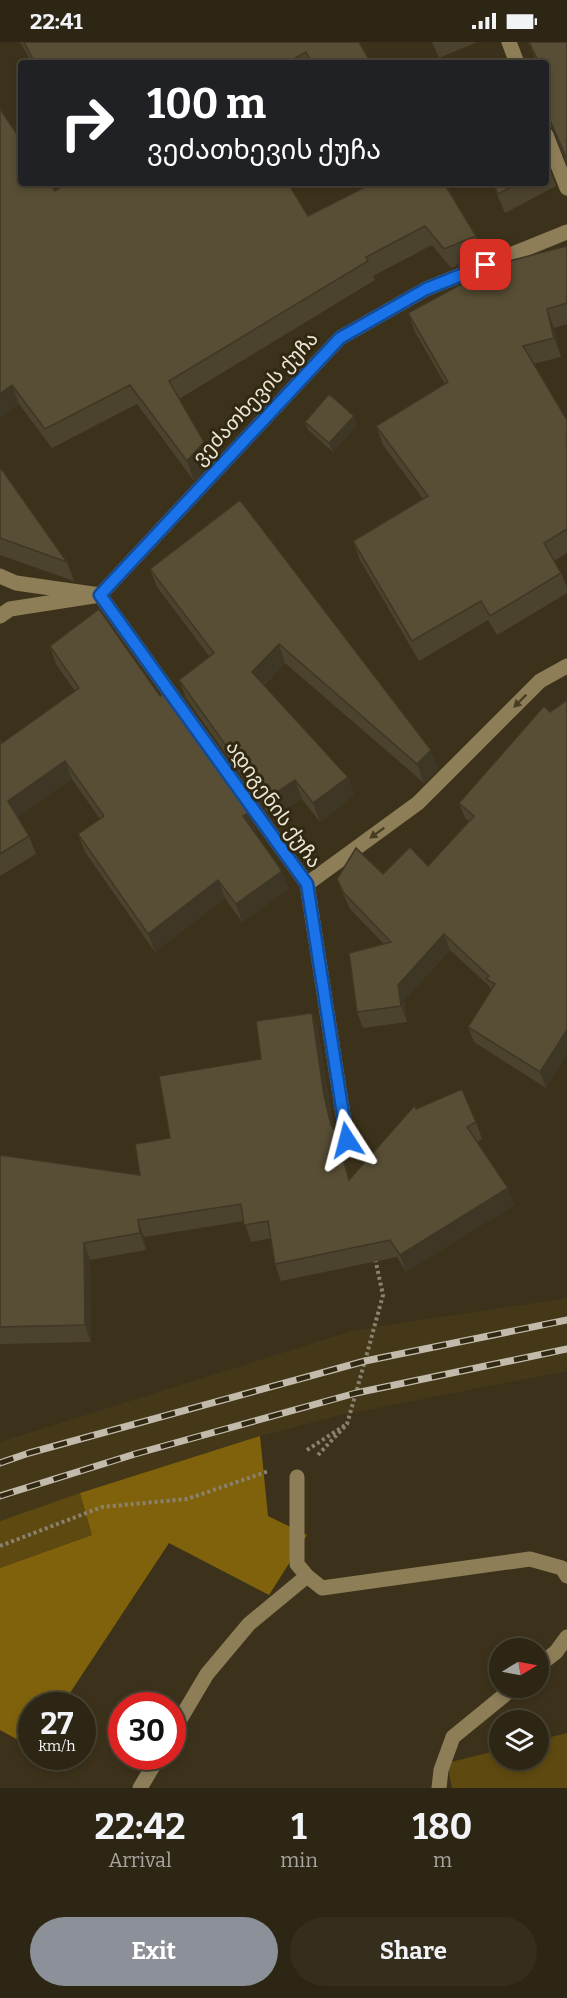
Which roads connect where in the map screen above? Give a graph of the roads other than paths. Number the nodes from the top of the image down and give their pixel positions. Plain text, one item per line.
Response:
1 (509, 42) edge
2 (516, 60) edge
3 (549, 143) edge
4 (567, 188) edge
5 (567, 232) edge
6 (0, 576) edge
7 (100, 595) junction
8 (0, 616) edge
9 (567, 666) edge
10 (307, 884) junction
11 (347, 1140) dead end
12 (297, 1477) road end
13 (307, 1576) junction
14 (567, 1576) edge
15 (567, 1637) edge
16 (549, 1657) edge
17 (501, 1698) edge
18 (186, 1709) edge
19 (151, 1770) edge
20 (140, 1788) edge
21 (439, 1788) edge

1 - 2 street
3 - 4 street
5 - 7 street, ვეძათხევის ქუჩა
6 - 7 street
7 - 8 street
7 - 10 street, ადიგენის ქუჩა
9 -> 10 street
10 - 11 street, ადიგენის ქუჩა
12 - 13 street
13 - 14 street
13 - 18 street
15 - 16 street
17 - 21 street
19 - 20 street

